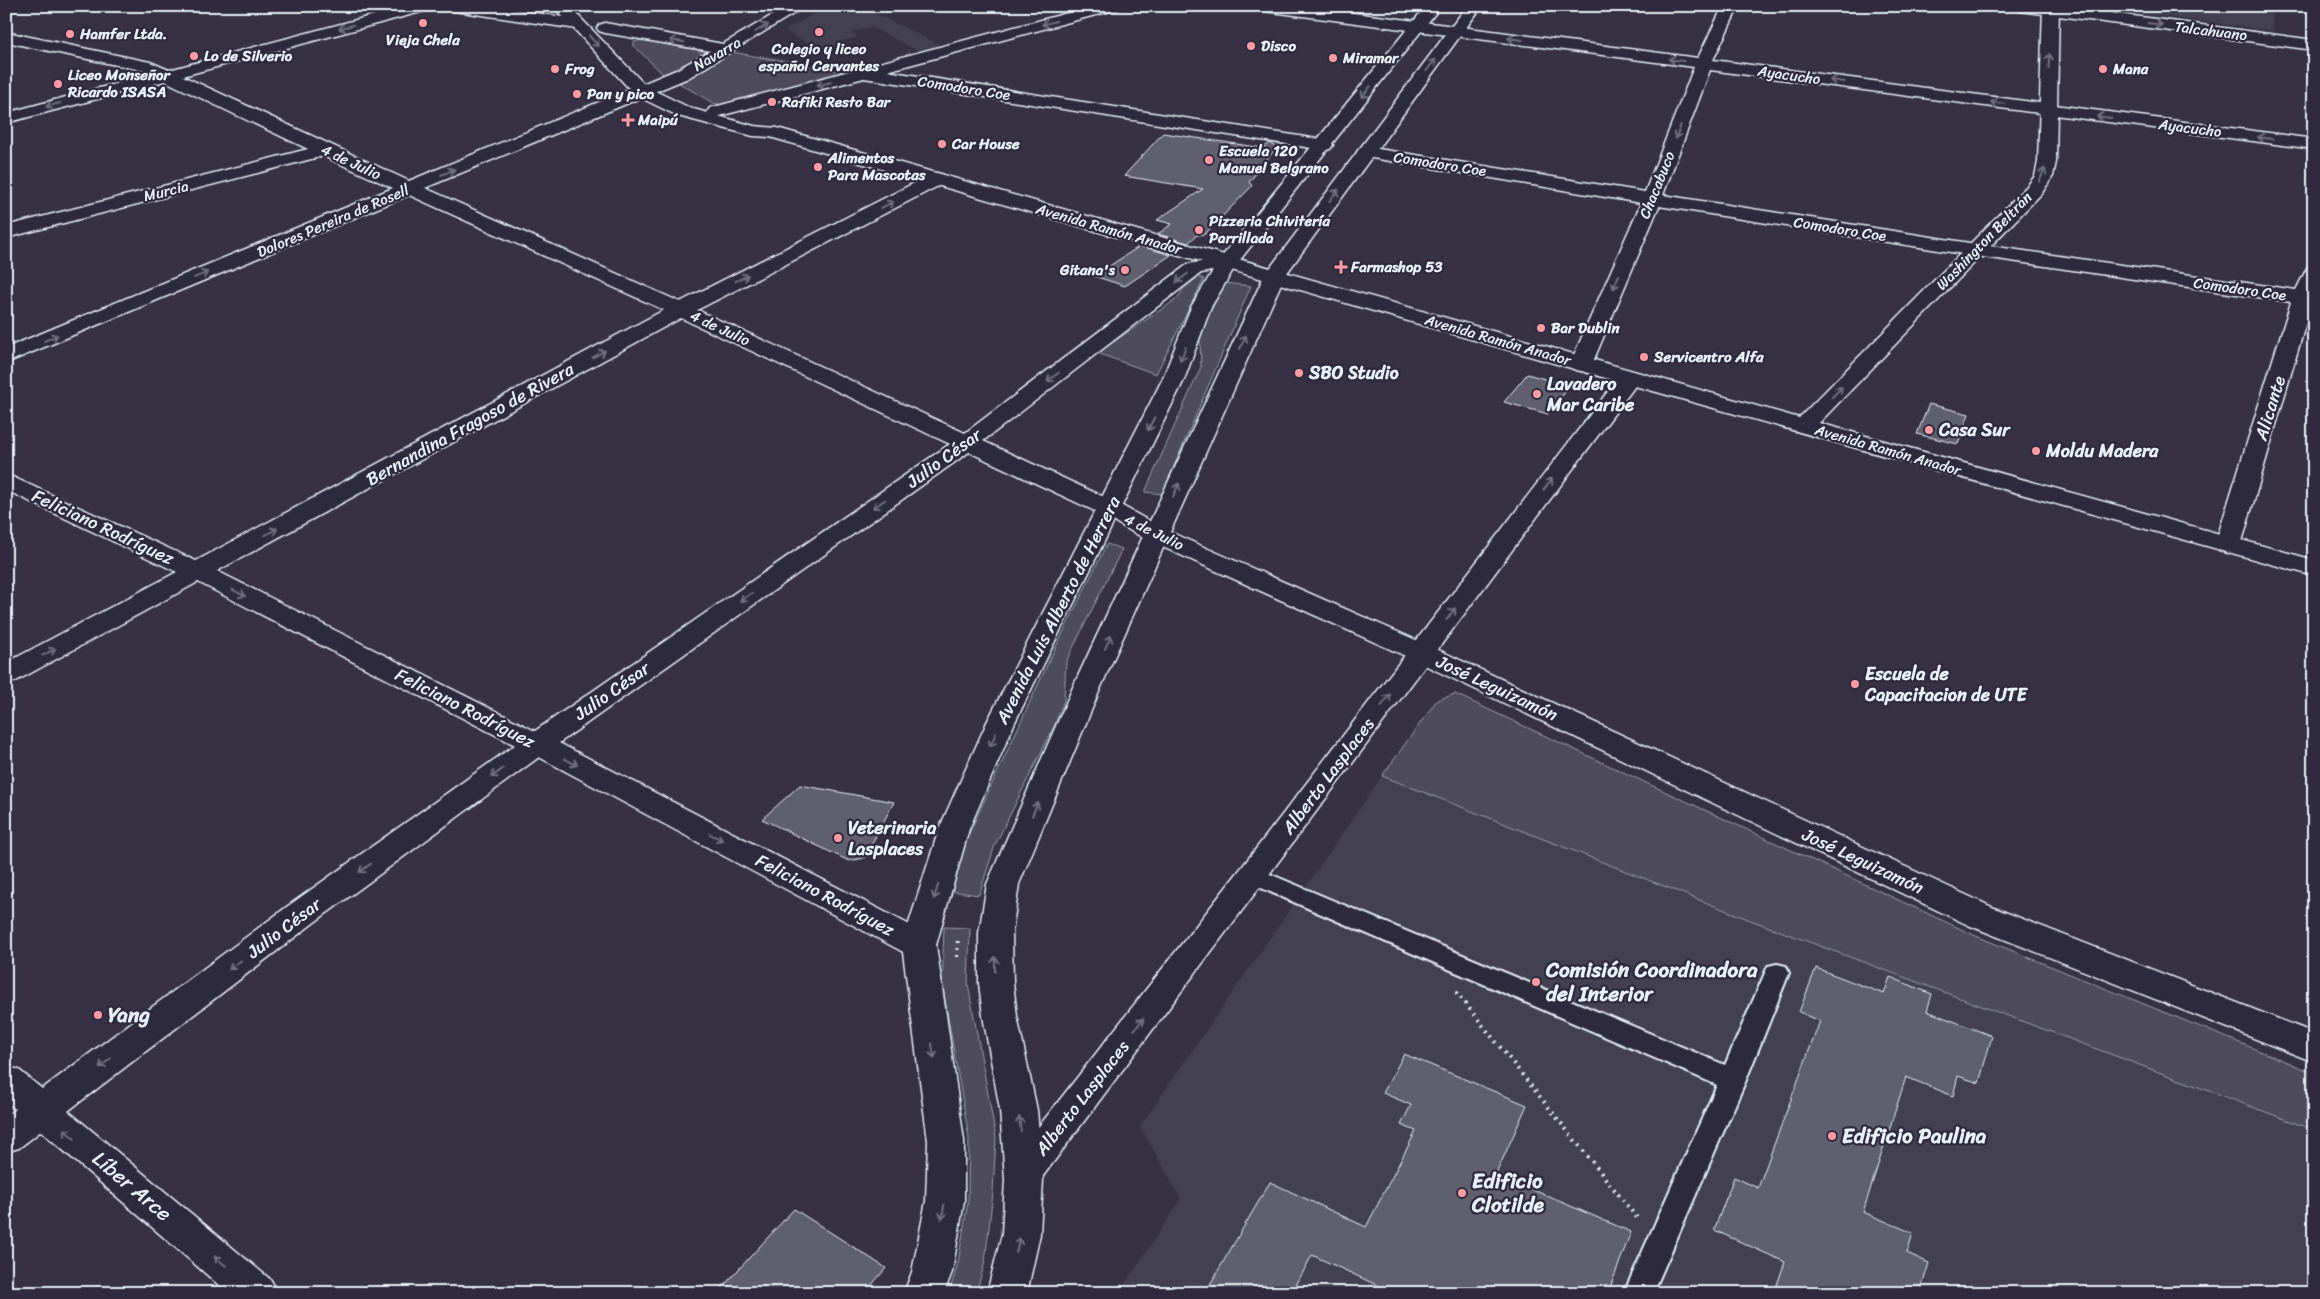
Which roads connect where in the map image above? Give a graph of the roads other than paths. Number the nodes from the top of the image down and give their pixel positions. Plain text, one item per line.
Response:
1 (427, 6) edge
2 (454, 6) edge
3 (560, 6) edge
4 (799, 6) edge
5 (1113, 6) edge
6 (1264, 6) edge
7 (1434, 6) edge
8 (1475, 6) edge
9 (1730, 6) edge
10 (2020, 6) edge
11 (2051, 8) edge
12 (577, 24) junction
13 (1418, 27) junction
14 (1456, 32) junction
15 (6, 37) edge
16 (2314, 45) edge
17 (624, 49) dead end
18 (725, 49) junction
19 (1704, 63) junction
20 (644, 70) dead end
21 (866, 73) junction
22 (166, 75) junction
23 (659, 84) junction
24 (641, 91) junction
25 (2047, 110) junction
26 (716, 112) junction
27 (6, 118) edge
28 (771, 132) junction
29 (2314, 144) edge
30 (1324, 145) junction
31 (325, 150) junction
32 (1366, 152) junction
33 (936, 179) junction
34 (409, 189) junction
35 (1652, 199) junction
36 (6, 232) edge
37 (1976, 250) junction
38 (1227, 263) junction
39 (2314, 272) edge
40 (1274, 276) junction
41 (2309, 299) edge
42 (680, 310) junction
43 (6, 356) edge
44 (1581, 364) junction
45 (1630, 378) junction
46 (1803, 427) junction
47 (965, 444) junction
48 (6, 481) edge
49 (1108, 508) junction
50 (1156, 534) junction
51 (2228, 545) junction
52 (2314, 568) edge
53 (198, 572) junction
54 (1422, 653) junction
55 (6, 675) edge
56 (537, 744) junction
57 (1253, 875) junction
58 (919, 945) junction
59 (1777, 973) dead end
60 (2314, 1048) edge
61 (6, 1080) edge
62 (1733, 1080) junction
63 (42, 1111) junction
64 (6, 1137) edge
65 (1024, 1173) junction
66 (1640, 1292) edge
67 (257, 1293) edge
68 (924, 1293) edge
69 (1007, 1293) edge

1 -> 22 street
2 - 12 street
3 - 12 street, Avenida Ramón Anador
18 -> 4 street, Navarra
5 -> 21 street
6 - 13 street, Ayacucho
7 - 13 street, Avenida Luis Alberto de Herrera
8 - 14 street
9 - 19 street, Chacabuco
10 - 11 street, Talcahuano
11 -> 16 street, Talcahuano
25 -> 11 street, Washington Beltrán
12 -> 24 street, Avenida Ramón Anador
13 - 14 street, Ayacucho
13 -> 30 street, Avenida Luis Alberto de Herrera
19 -> 14 street, Ayacucho
32 -> 14 street
15 - 22 street, 4 de Julio
18 -> 17 street
18 - 23 street, Navarra
25 -> 19 street, Ayacucho
19 -> 35 street, Chacabuco
20 - 23 street, Avenida Ramón Anador
21 -> 26 street
21 - 30 street, Comodoro Coe
22 -> 27 street
22 - 31 street, 4 de Julio
23 - 24 street, Dolores Pereira de Rosell
23 - 26 street, Avenida Ramón Anador
24 - 28 street, Avenida Ramón Anador
34 -> 24 street, Dolores Pereira de Rosell
29 -> 25 street, Ayacucho
37 -> 25 street, Washington Beltrán
26 - 28 street, Avenida Ramón Anador
28 - 33 street, Avenida Ramón Anador
30 - 38 street, Avenida Luis Alberto de Herrera
31 - 34 street, 4 de Julio
31 - 36 street, Murcia
32 - 35 street, Comodoro Coe
40 -> 32 street
33 - 38 street, Avenida Ramón Anador
42 -> 33 street, Bernandina Fragoso de Rivera
34 - 42 street, 4 de Julio
43 -> 34 street, Dolores Pereira de Rosell
35 - 37 street, Comodoro Coe
35 -> 44 street, Chacabuco
37 - 41 street, Comodoro Coe
46 -> 37 street, Washington Beltrán
38 - 40 street, Avenida Ramón Anador
38 -> 47 street, Julio César
38 -> 49 street, Avenida Luis Alberto de Herrera
39 - 41 street, Alicante
40 - 44 street, Avenida Ramón Anador
50 -> 40 street
41 - 51 street, Alicante
42 - 47 street, 4 de Julio
53 -> 42 street, Bernandina Fragoso de Rivera
44 - 45 street, Avenida Ramón Anador
45 - 46 street, Avenida Ramón Anador
54 -> 45 street, Alberto Lasplaces
46 - 51 street, Avenida Ramón Anador
47 - 49 street, 4 de Julio
47 -> 56 street, Julio César
48 - 53 street, Feliciano Rodríguez
49 - 50 street, 4 de Julio
49 -> 58 street, Avenida Luis Alberto de Herrera
50 - 54 street, 4 de Julio
65 -> 50 street
51 - 52 street, Avenida Ramón Anador
55 -> 53 street, Bernandina Fragoso de Rivera
53 -> 56 street, Feliciano Rodríguez
57 -> 54 street, Alberto Lasplaces
54 - 60 street, José Leguizamón
56 -> 58 street, Feliciano Rodríguez
56 -> 63 street, Julio César
57 - 62 lane
65 -> 57 street, Alberto Lasplaces
58 -> 68 street, Avenida Luis Alberto de Herrera
59 - 62 lane
61 - 63 street, Líber Arce
62 - 66 lane
63 - 64 street, Julio César
67 -> 63 street, Líber Arce
69 -> 65 street

